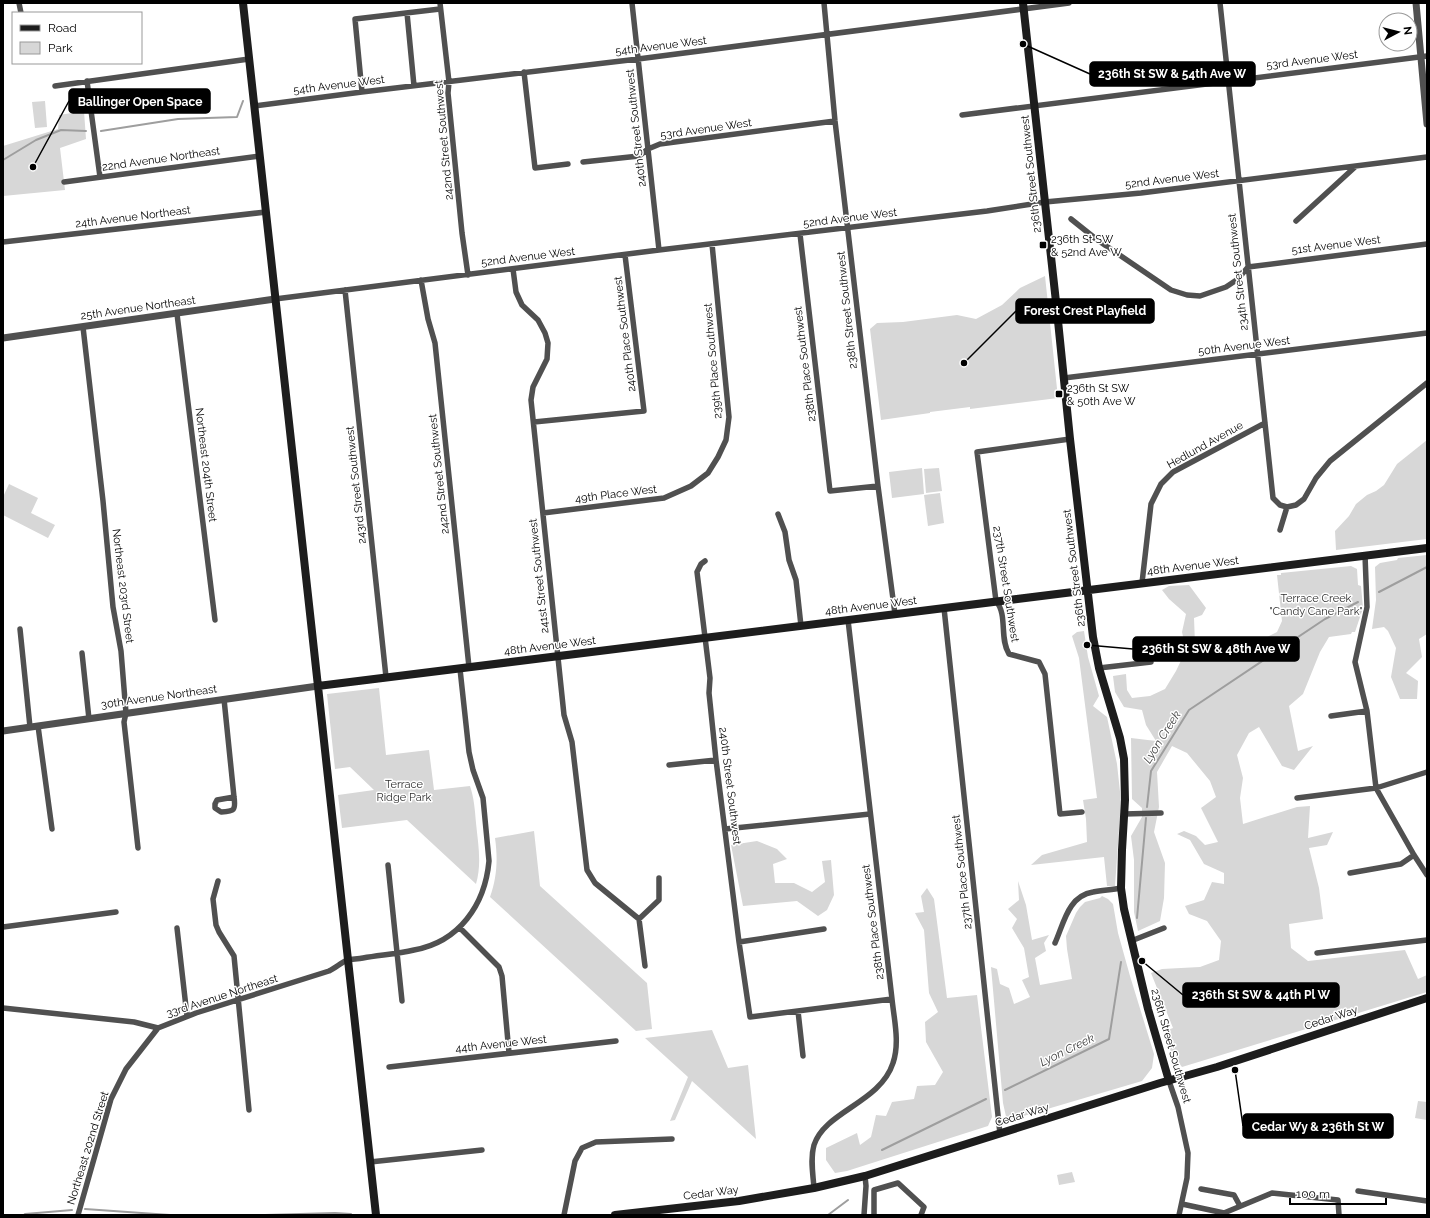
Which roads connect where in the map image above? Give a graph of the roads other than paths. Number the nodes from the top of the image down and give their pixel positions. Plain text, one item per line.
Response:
1 (243, 3) edge
2 (632, 3) edge
3 (824, 3) edge
4 (1069, 3) edge
5 (1220, 3) edge
6 (1416, 3) edge
7 (440, 6) edge
8 (1023, 6) edge
9 (407, 13) junction
10 (826, 35) junction
11 (1424, 56) edge
12 (249, 59) junction
13 (638, 59) junction
14 (524, 72) junction
15 (87, 81) junction
16 (1228, 81) junction
17 (449, 82) junction
18 (55, 86) dead end
19 (414, 86) junction
20 (362, 92) junction
21 (1034, 105) junction
22 (254, 106) junction
23 (962, 115) dead end
24 (835, 121) junction
25 (1427, 124) edge
26 (648, 149) junction
27 (260, 156) junction
28 (1427, 158) edge
29 (583, 162) dead end
30 (568, 164) dead end
31 (1355, 166) junction
32 (100, 177) junction
33 (1239, 181) junction
34 (64, 182) dead end
35 (1045, 202) junction
36 (266, 212) junction
37 (1071, 220) dead end
38 (1296, 221) dead end
39 (848, 228) junction
40 (800, 234) junction
41 (3, 242) edge
42 (712, 244) junction
43 (1427, 244) edge
44 (659, 250) junction
45 (625, 255) junction
46 (1248, 267) junction
47 (513, 269) junction
48 (468, 275) junction
49 (421, 280) junction
50 (345, 290) junction
51 (275, 299) junction
52 (177, 314) junction
53 (82, 326) junction
54 (1427, 333) edge
55 (3, 338) edge
56 (1257, 355) junction
57 (1064, 378) junction
58 (1427, 383) edge
59 (534, 422) junction
60 (1265, 423) junction
61 (1070, 439) junction
62 (708, 473) joint
63 (878, 486) junction
64 (1287, 507) junction
65 (543, 513) junction
66 (778, 514) dead end
67 (1280, 530) dead end
68 (1427, 548) edge
69 (1365, 555) junction
70 (705, 561) dead end
71 (1142, 584) junction
72 (1087, 590) junction
73 (996, 601) junction
74 (944, 608) junction
75 (896, 614) junction
76 (215, 620) dead end
77 (848, 620) junction
78 (801, 626) junction
79 (20, 629) dead end
80 (704, 637) junction
81 (82, 653) dead end
82 (558, 656) junction
83 (1150, 662) dead end
84 (469, 667) junction
85 (1099, 668) junction
86 (460, 669) junction
87 (386, 677) junction
88 (318, 686) junction
89 (224, 699) junction
90 (1367, 711) junction
91 (126, 713) junction
92 (1331, 716) dead end
93 (89, 719) junction
94 (38, 726) junction
95 (30, 727) junction
96 (3, 731) edge
97 (716, 760) junction
98 (669, 765) dead end
99 (1427, 772) edge
100 (1376, 788) junction
101 (234, 797) dead end
102 (1297, 798) dead end
103 (1082, 812) dead end
104 (1161, 813) dead end
105 (870, 814) junction
106 (1124, 814) junction
107 (52, 829) dead end
108 (725, 830) junction
109 (138, 848) dead end
110 (1414, 855) junction
111 (388, 865) dead end
112 (1425, 868) edge
113 (1350, 873) dead end
114 (1427, 874) edge
115 (660, 878) dead end
116 (218, 881) dead end
117 (1121, 888) junction
118 (116, 912) dead end
119 (639, 919) junction
120 (3, 927) edge
121 (177, 928) dead end
122 (460, 928) junction
123 (1164, 928) dead end
124 (824, 929) dead end
125 (1427, 940) edge
126 (1131, 941) junction
127 (739, 942) junction
128 (1055, 943) dead end
129 (397, 952) junction
130 (1318, 953) dead end
131 (348, 960) junction
132 (645, 966) dead end
133 (1427, 998) edge
134 (892, 999) junction
135 (238, 1000) junction
136 (402, 1001) dead end
137 (3, 1008) edge
138 (798, 1012) junction
139 (187, 1016) junction
140 (158, 1028) junction
141 (616, 1041) dead end
142 (509, 1053) junction
143 (803, 1056) dead end
144 (389, 1067) dead end
145 (1169, 1081) junction
146 (249, 1110) dead end
147 (1000, 1134) junction
148 (672, 1139) dead end
149 (482, 1150) dead end
150 (370, 1162) junction
151 (864, 1176) junction
152 (814, 1188) junction
153 (1201, 1189) dead end
154 (1358, 1191) dead end
155 (1427, 1201) edge
156 (1182, 1204) junction
157 (1240, 1206) junction
158 (78, 1215) edge
159 (376, 1215) edge
160 (564, 1215) edge
161 (615, 1215) edge
162 (864, 1215) edge
163 (874, 1215) edge
164 (921, 1215) edge
165 (1179, 1215) edge
166 (1339, 1215) edge

1 - 12 main road
2 - 13 street, 240th Street Southwest
3 - 10 street, 238th Street Southwest
4 - 8 street, 54th Avenue West
5 - 16 street, 234th Street Southwest
6 - 11 street
7 - 9 street
7 - 17 street, 242nd Street Southwest
8 - 10 street, 54th Avenue West
8 - 21 main road, 236th Street Southwest
9 - 19 street
9 - 20 street
10 - 13 street, 54th Avenue West
10 - 24 street, 238th Street Southwest
11 - 16 street, 53rd Avenue West
11 - 25 street
12 - 15 street
12 - 22 main road
13 - 14 street, 54th Avenue West
13 - 26 street, 240th Street Southwest
14 - 17 street, 54th Avenue West
14 - 30 street
15 - 18 street
15 - 32 street
16 - 21 street, 53rd Avenue West
16 - 33 street, 234th Street Southwest
17 - 19 street, 54th Avenue West
17 - 48 street, 242nd Street Southwest
19 - 20 street, 54th Avenue West
20 - 22 street, 54th Avenue West
21 - 23 street, 53rd Avenue West
21 - 35 main road, 236th Street Southwest
22 - 27 main road
24 - 26 street, 53rd Avenue West
24 - 39 street, 238th Street Southwest
26 - 29 street, 53rd Avenue West
26 - 44 street, 240th Street Southwest
27 - 32 street, 22nd Avenue Northeast
27 - 36 main road
28 - 31 street, 52nd Avenue West
31 - 33 street, 52nd Avenue West
31 - 38 street
32 - 34 street, 22nd Avenue Northeast
33 - 35 street, 52nd Avenue West
33 - 46 street, 234th Street Southwest
35 - 39 street, 52nd Avenue West
35 - 57 main road, 236th Street Southwest
36 - 41 street, 24th Avenue Northeast
36 - 51 main road
37 - 46 street
39 - 40 street, 52nd Avenue West
39 - 63 street, 238th Street Southwest
40 - 42 street, 52nd Avenue West
40 - 63 street, 238th Place Southwest
42 - 44 street, 52nd Avenue West
42 - 62 street, 239th Place Southwest
43 - 46 street, 51st Avenue West
44 - 45 street, 52nd Avenue West
45 - 47 street, 52nd Avenue West
45 - 59 street, 240th Place Southwest
46 - 56 street, 234th Street Southwest
47 - 48 street, 52nd Avenue West
47 - 59 street, 241st Street Southwest
48 - 49 street, 52nd Avenue West
49 - 50 street, 52nd Avenue West
49 - 84 street, 242nd Street Southwest
50 - 51 street, 52nd Avenue West
50 - 87 street, 243rd Street Southwest
51 - 52 street, 25th Avenue Northeast
51 - 88 main road
52 - 53 street, 25th Avenue Northeast
52 - 76 street, Northeast 204th Street
53 - 55 street, 25th Avenue Northeast
53 - 91 street, Northeast 203rd Street
54 - 56 street, 50th Avenue West
56 - 57 street, 50th Avenue West
56 - 60 street, 234th Street Southwest
57 - 61 main road, 236th Street Southwest
58 - 64 street
59 - 65 street, 241st Street Southwest
60 - 64 street, 234th Street Southwest
60 - 71 street, Hedlund Avenue
61 - 72 main road, 236th Street Southwest
61 - 73 street, 237th Street Southwest
62 - 65 street, 49th Place West
63 - 75 street, 238th Street Southwest
64 - 67 street
65 - 82 street, 241st Street Southwest
66 - 78 street
68 - 69 main road, 48th Avenue West
69 - 71 main road, 48th Avenue West
69 - 90 street
70 - 80 street, 240th Street Southwest
71 - 72 main road, 48th Avenue West
72 - 73 main road, 48th Avenue West
72 - 85 main road, 236th Street Southwest
73 - 74 main road, 48th Avenue West
73 - 103 street, 237th Street Southwest
74 - 75 main road, 48th Avenue West
74 - 147 street, 237th Place Southwest
75 - 77 main road, 48th Avenue West
77 - 78 main road, 48th Avenue West
77 - 105 street, 238th Place Southwest
78 - 80 main road, 48th Avenue West
79 - 95 street
80 - 82 main road, 48th Avenue West
80 - 97 street, 240th Street Southwest
81 - 93 street
82 - 84 main road, 48th Avenue West
82 - 119 street, 241st Street Southwest
83 - 85 street
84 - 86 main road, 48th Avenue West
85 - 106 main road, 236th Street Southwest
86 - 87 main road, 48th Avenue West
86 - 122 street
87 - 88 main road, 48th Avenue West
88 - 89 street, 30th Avenue Northeast
88 - 131 main road
89 - 91 street, 30th Avenue Northeast
89 - 101 street
90 - 92 street
90 - 100 street
91 - 93 street, 30th Avenue Northeast
91 - 109 street, Northeast 203rd Street
93 - 94 street, 30th Avenue Northeast
94 - 95 street, 30th Avenue Northeast
94 - 107 street
95 - 96 street, 30th Avenue Northeast
97 - 98 street
97 - 108 street, 240th Street Southwest
99 - 100 street
100 - 102 street
100 - 110 street
104 - 106 street
105 - 108 street
105 - 134 street, 238th Place Southwest
106 - 117 main road, 236th Street Southwest
108 - 127 street, 240th Street Southwest
110 - 112 street
110 - 113 street
111 - 129 street
112 - 114 street
115 - 119 street
116 - 135 street
117 - 126 main road, 236th Street Southwest
117 - 128 street
118 - 120 street
119 - 132 street
121 - 139 street
122 - 129 street
122 - 142 street
123 - 126 street
124 - 127 street
125 - 130 street
126 - 145 main road, 236th Street Southwest
127 - 138 street, 240th Street Southwest
129 - 131 street
129 - 136 street
131 - 135 street, 33rd Avenue Northeast
131 - 150 main road
133 - 145 main road, Cedar Way
134 - 138 street
134 - 152 street, 238th Place Southwest
135 - 139 street, 33rd Avenue Northeast
135 - 146 street
137 - 140 street, 33rd Avenue Northeast
138 - 143 street
139 - 140 street, 33rd Avenue Northeast
140 - 158 street, Northeast 202nd Street
141 - 142 street, 44th Avenue West
142 - 144 street, 44th Avenue West
145 - 147 main road, Cedar Way
145 - 156 street, 236th Street Southwest
147 - 151 main road, Cedar Way
148 - 160 street
149 - 150 street
150 - 159 main road
151 - 152 main road, Cedar Way
151 - 162 street
152 - 161 main road, Cedar Way
153 - 157 street
154 - 155 street
156 - 157 street
156 - 165 street, 236th Street Southwest
157 - 166 street
163 - 164 street

